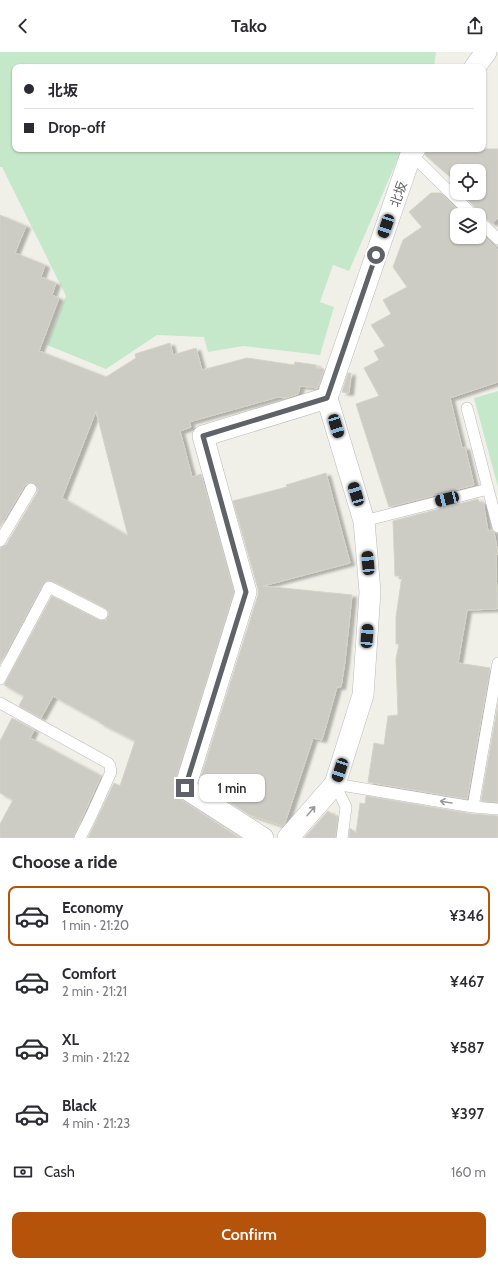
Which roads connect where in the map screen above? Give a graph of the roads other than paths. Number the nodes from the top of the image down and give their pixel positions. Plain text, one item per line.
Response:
1 (486, 52) edge
2 (477, 64) edge
3 (413, 152) edge
4 (466, 208) edge
5 (486, 228) edge
6 (498, 239) edge
7 (327, 398) junction
8 (468, 408) dead end
9 (31, 489) dead end
10 (488, 489) junction
11 (364, 521) junction
12 (498, 527) edge
13 (0, 541) edge
14 (102, 614) dead end
15 (498, 663) edge
16 (0, 679) edge
17 (0, 703) edge
18 (335, 784) junction
19 (473, 807) junction
20 (498, 810) edge
21 (80, 838) edge
22 (263, 838) edge
23 (288, 838) edge
24 (342, 838) edge

1 - 2 street
3 - 4 lane
3 - 7 street, 北坂
5 - 6 lane
7 - 11 street
7 - 22 street
8 - 10 lane
9 - 13 lane
10 - 11 lane
10 - 12 lane
11 - 18 street
14 - 16 lane
15 - 19 lane
17 - 21 lane
19 -> 18 lane
23 -> 18 street
18 - 24 lane
19 - 20 lane

